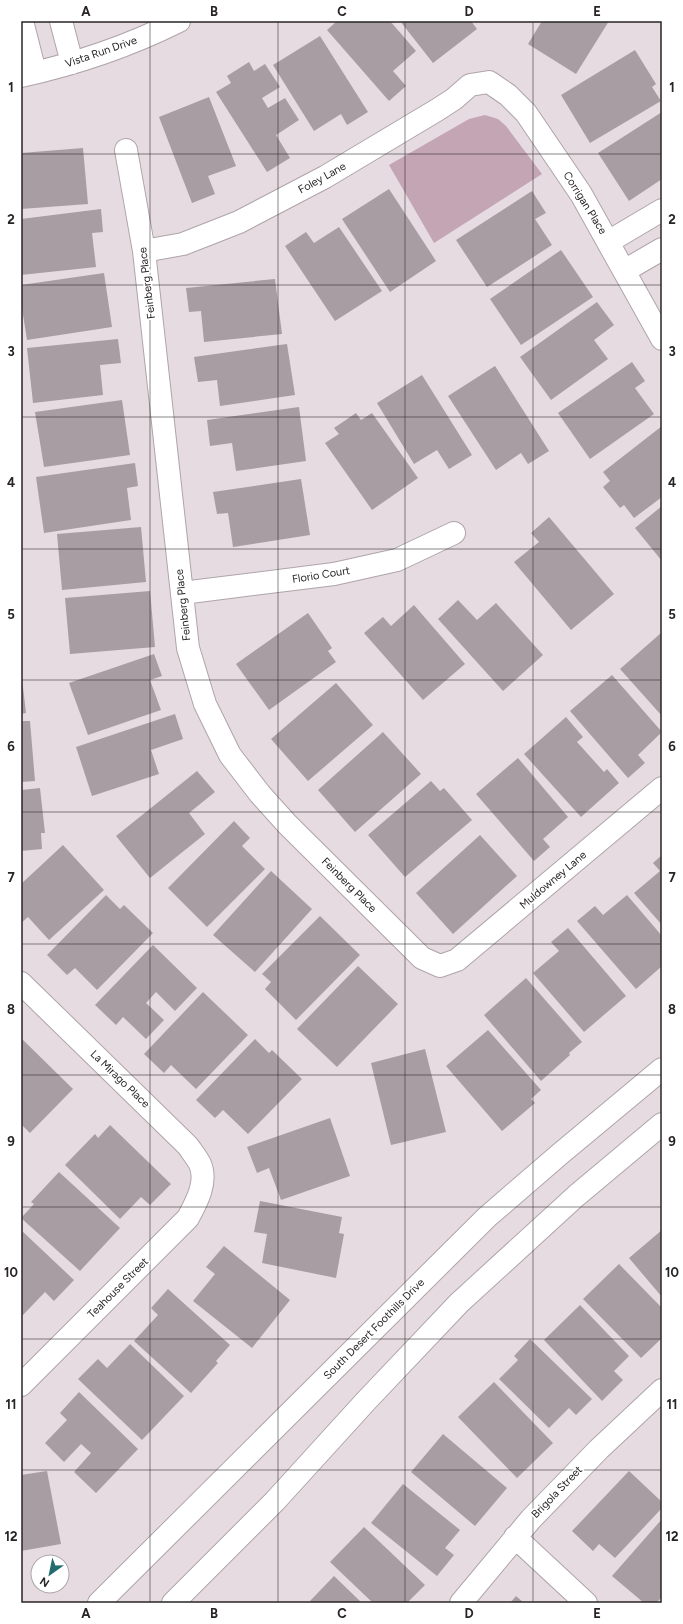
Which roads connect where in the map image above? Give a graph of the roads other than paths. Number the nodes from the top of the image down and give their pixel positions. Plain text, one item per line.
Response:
1 (22, 21) edge
2 (61, 21) edge
3 (179, 21) edge
4 (72, 63) junction
5 (28, 74) edge
6 (489, 82) joint
7 (126, 150) dead end
8 (662, 210) edge
9 (608, 242) junction
10 (662, 249) edge
11 (144, 251) junction
12 (624, 271) junction
13 (662, 339) edge
14 (454, 533) dead end
15 (182, 593) junction
16 (662, 788) edge
17 (440, 966) joint
18 (21, 983) edge
19 (662, 1069) edge
20 (662, 1124) edge
21 (202, 1184) joint
22 (21, 1385) edge
23 (662, 1390) edge
24 (515, 1537) junction
25 (99, 1603) edge
26 (173, 1603) edge
27 (461, 1603) edge
28 (586, 1603) edge

1 - 5 street
2 - 4 street
3 - 4 street, Vista Run Drive
4 - 5 street, Vista Run Drive
6 - 9 street, Corrigan Place
6 - 11 street, Foley Lane
7 - 11 street, Feinberg Place
8 - 9 street
9 - 12 street, Corrigan Place
10 - 12 street
11 - 15 street, Feinberg Place
12 - 13 street, Corrigan Place
14 - 15 street, Florio Court
15 - 17 street, Feinberg Place
16 - 17 street, Muldowney Lane
18 - 21 street, La Mirago Place
19 - 25 street, South Desert Foothills Drive
20 - 26 street
21 - 22 street, Teahouse Street
23 - 24 street, Brigola Street
24 - 27 street, Brigola Street
24 - 28 street

